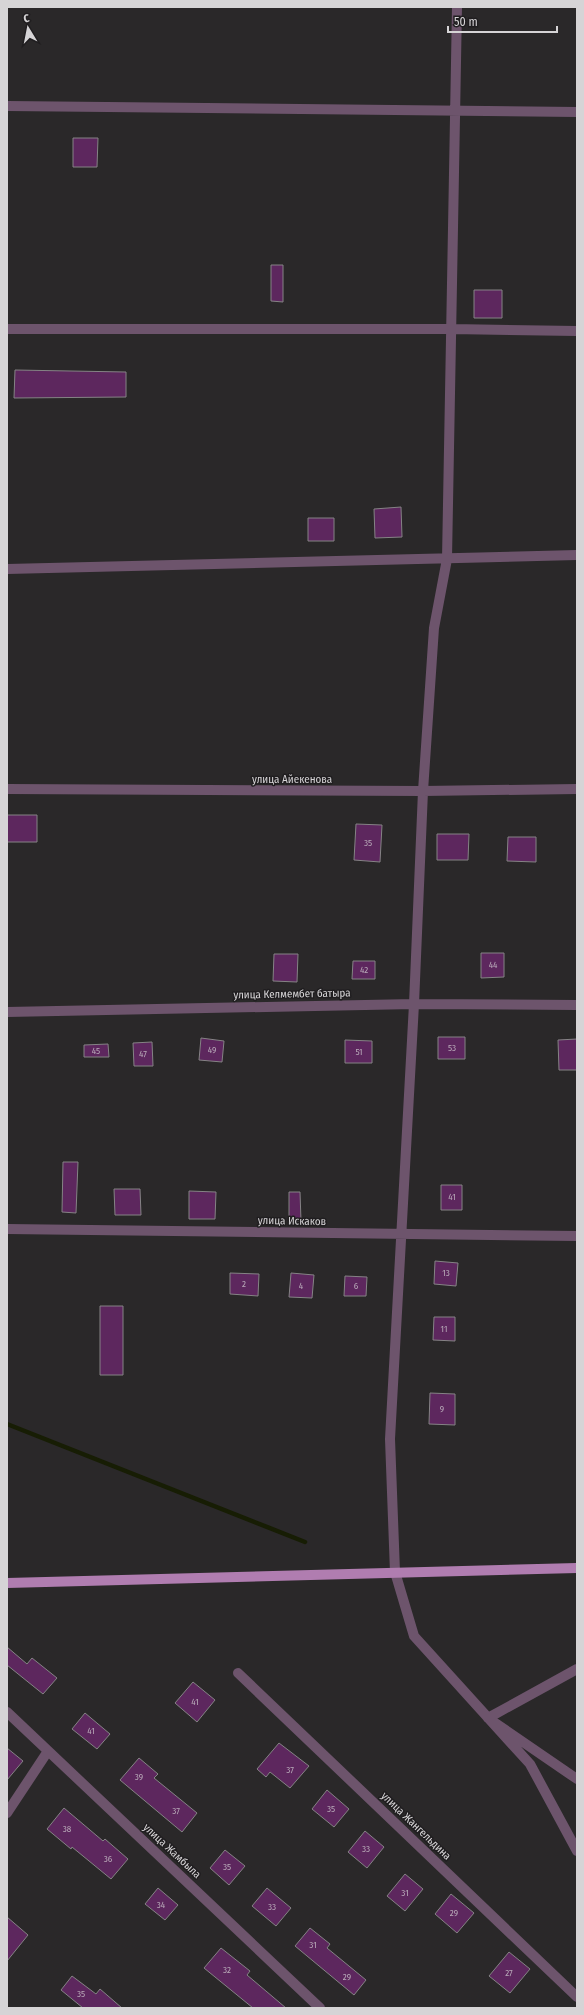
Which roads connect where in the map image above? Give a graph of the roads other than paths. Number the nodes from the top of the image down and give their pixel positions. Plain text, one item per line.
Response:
1 (457, 7) edge
2 (7, 106) edge
3 (456, 111) junction
4 (577, 112) edge
5 (7, 329) edge
6 (452, 329) junction
7 (577, 331) edge
8 (577, 555) edge
9 (447, 560) junction
10 (7, 569) edge
11 (7, 789) edge
12 (577, 789) edge
13 (423, 791) junction
14 (414, 1004) junction
15 (577, 1005) edge
16 (7, 1012) edge
17 (7, 1229) edge
18 (402, 1234) junction
19 (577, 1236) edge
20 (577, 1568) edge
21 (395, 1572) junction
22 (7, 1583) edge
23 (577, 1669) edge
24 (238, 1672) dead end
25 (7, 1712) edge
26 (488, 1718) junction
27 (48, 1751) junction
28 (577, 1779) edge
29 (7, 1813) edge
30 (577, 1851) edge
31 (577, 1997) edge
32 (320, 2008) edge

1 - 3 street
2 - 3 street
3 - 4 street
3 - 6 street
5 - 6 street
6 - 7 street
6 - 9 street
8 - 9 street
9 - 10 street
9 - 13 street
11 - 13 street, улица Айекенова
12 - 13 street, улица Айекенова
13 - 14 street
14 - 15 street, улица Келмембет батыра
14 - 16 street, улица Келмембет батыра
14 - 18 street
17 - 18 street, улица Искаков
18 - 19 street, улица Искаков
18 - 21 street
20 - 21 main road
21 - 22 main road
21 - 26 street
23 - 26 street
24 - 31 street, улица Жангельдина
25 - 27 street, улица Жамбыла
26 - 28 street
26 - 30 street
27 - 29 street
27 - 32 street, улица Жамбыла

